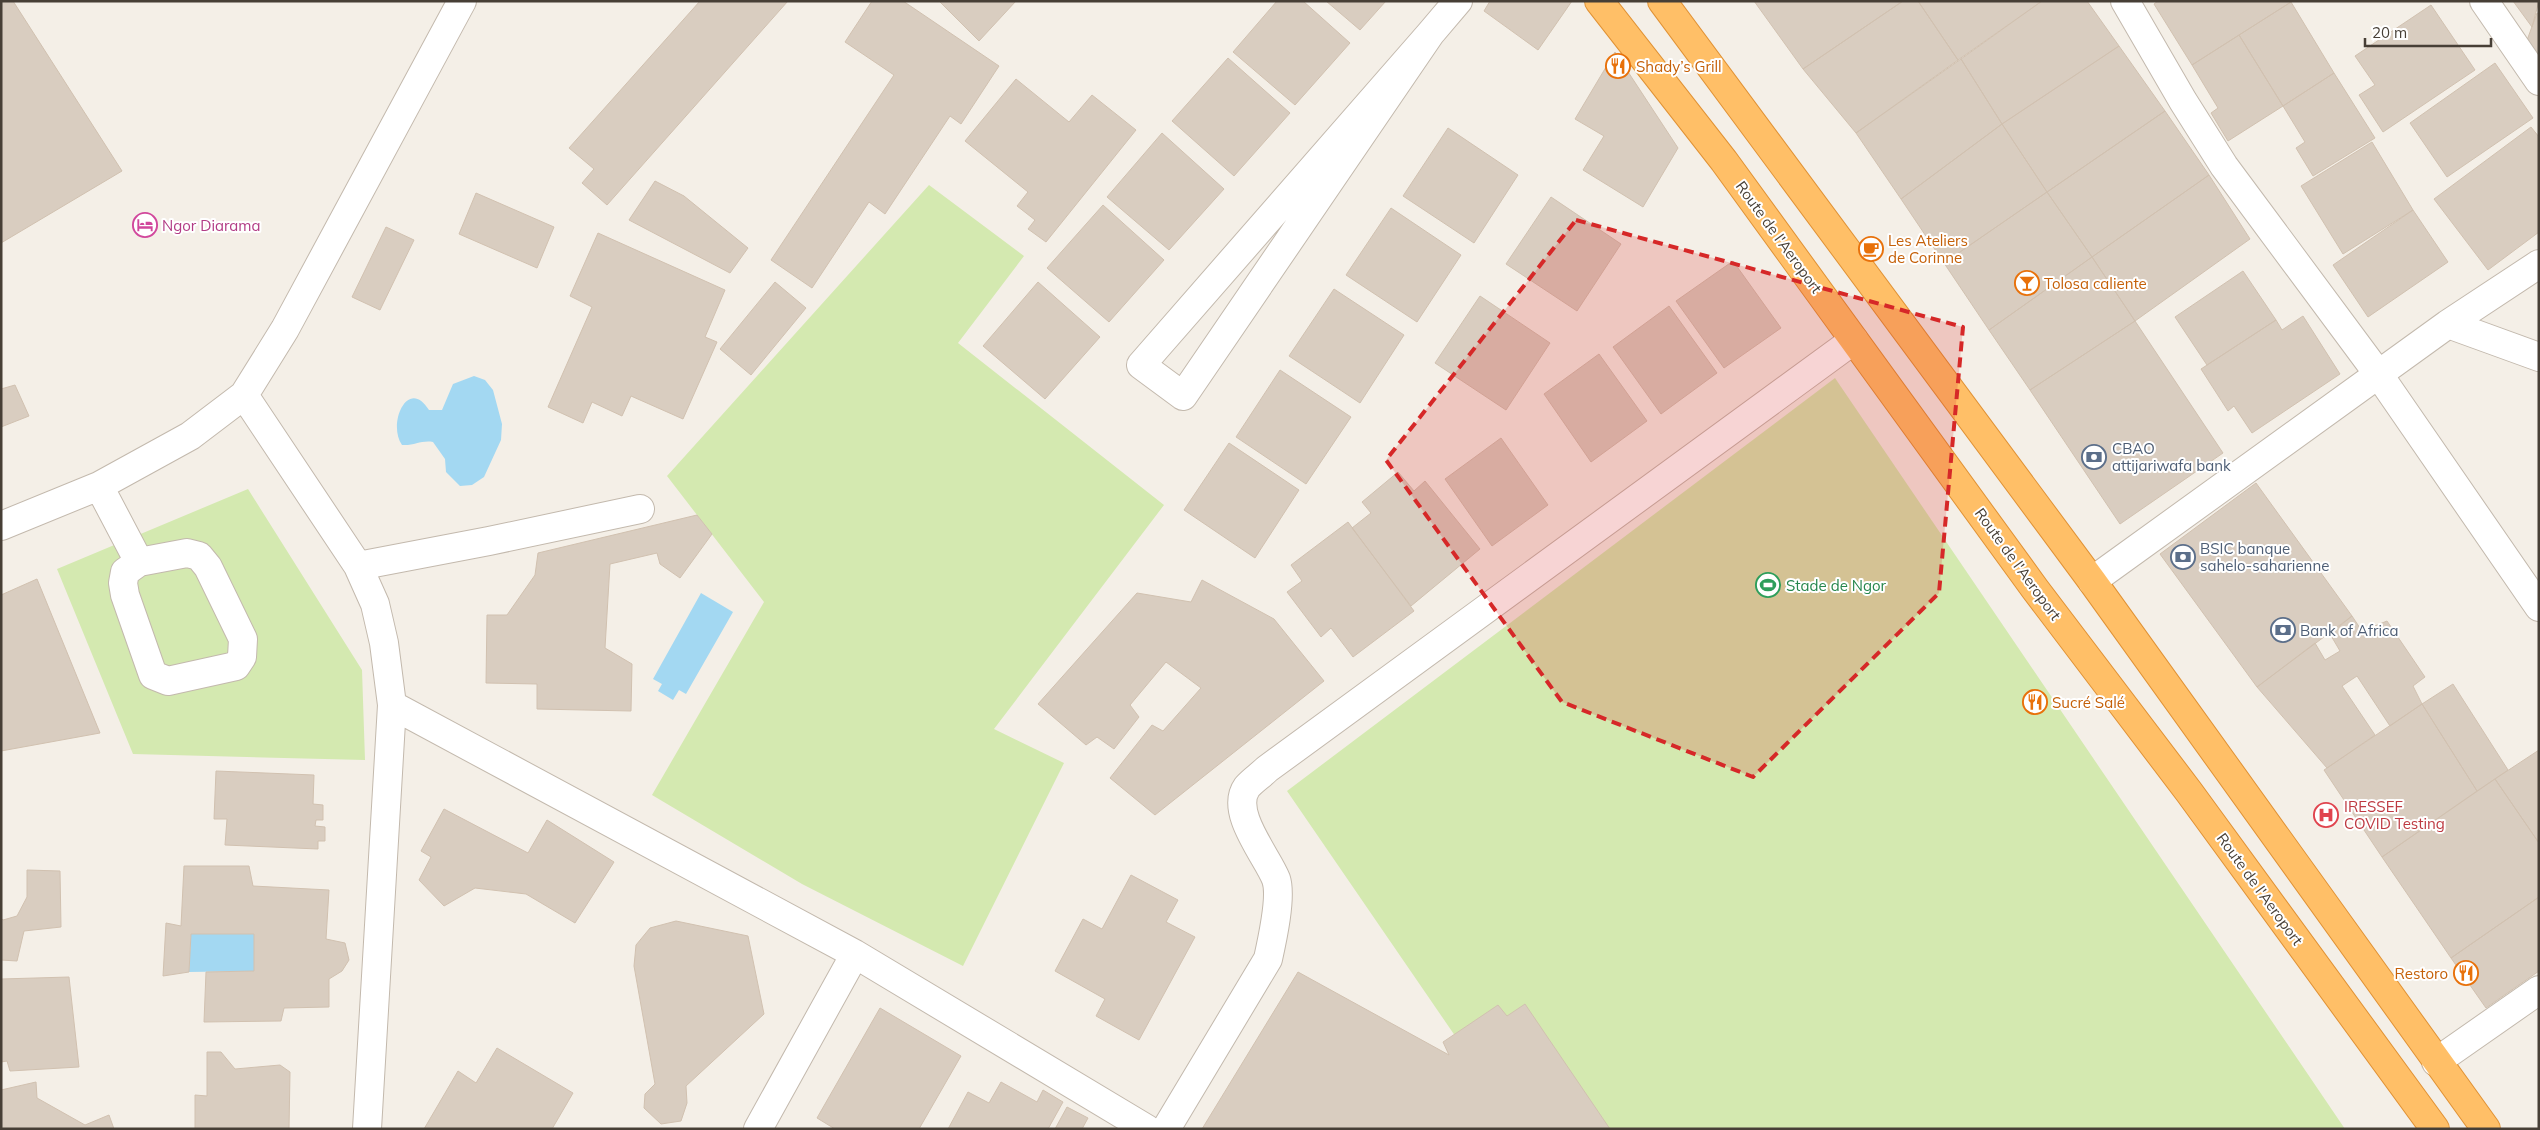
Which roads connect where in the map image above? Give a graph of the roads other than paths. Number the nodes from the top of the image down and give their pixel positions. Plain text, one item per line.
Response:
1 (462, 1) edge
2 (1458, 1) edge
3 (1599, 1) edge
4 (1662, 1) edge
5 (2125, 1) edge
6 (2484, 1) edge
7 (1430, 34) junction
8 (2539, 81) edge
9 (2539, 264) edge
10 (2448, 324) junction
11 (1854, 340) junction
12 (2539, 357) edge
13 (2379, 375) junction
14 (244, 396) junction
15 (99, 486) junction
16 (640, 509) dead end
17 (1, 526) edge
18 (139, 562) junction
19 (358, 566) junction
20 (2092, 581) junction
21 (2539, 607) edge
22 (392, 705) junction
23 (855, 954) junction
24 (2539, 990) edge
25 (2436, 1062) junction
26 (367, 1129) edge
27 (758, 1129) edge
28 (1148, 1129) edge
29 (1166, 1129) edge
30 (2435, 1129) edge
31 (2486, 1129) edge

1 - 14 street
2 - 7 street
3 - 11 highway, Route de l'Aeroport
4 - 20 highway
5 - 13 street
6 - 8 street
7 - 7 street
9 - 10 street
10 - 12 street
10 - 13 street
11 - 29 street
11 - 30 highway, Route de l'Aeroport
13 - 20 street
13 - 21 street
14 - 15 street
14 - 19 street
15 - 17 street
15 - 18 street
16 - 19 street
18 - 18 street
19 - 22 street
20 - 25 highway
22 - 23 street
22 - 26 street
23 - 27 street
23 - 28 street
24 - 25 street
25 - 31 highway

